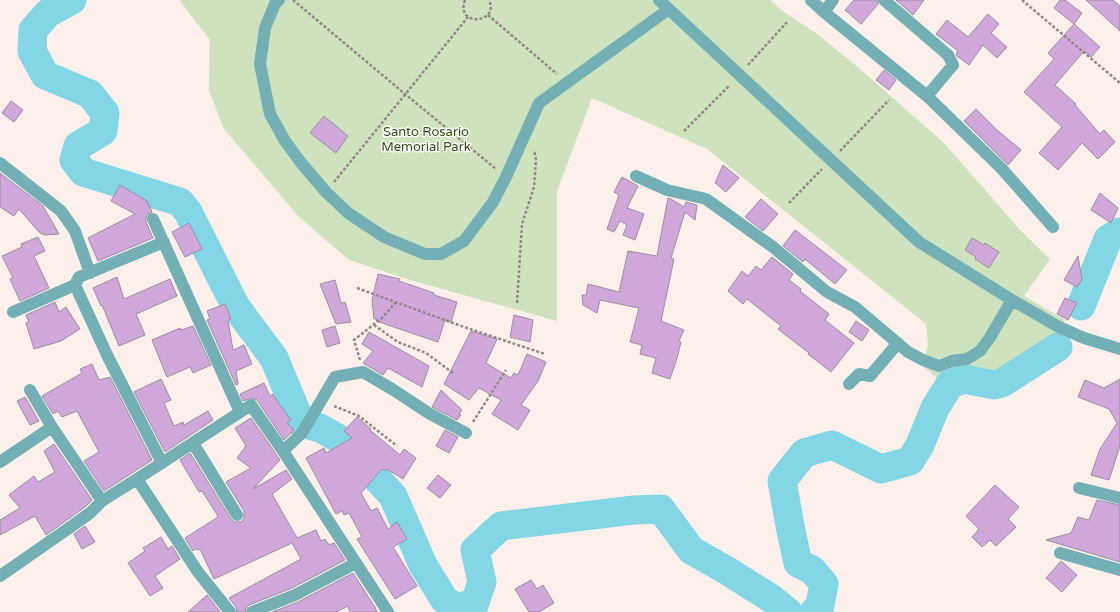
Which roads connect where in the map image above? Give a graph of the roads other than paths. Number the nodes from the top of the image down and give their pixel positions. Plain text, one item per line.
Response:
1 (279, 0) edge
2 (659, 0) edge
3 (811, 0) edge
4 (834, 0) edge
5 (884, 0) edge
6 (669, 9) junction
7 (824, 12) junction
8 (927, 96) junction
9 (0, 163) edge
10 (636, 176) dead end
11 (153, 219) dead end
12 (1053, 226) dead end
13 (164, 242) junction
14 (90, 274) junction
15 (75, 286) junction
16 (1012, 300) junction
17 (13, 312) dead end
18 (898, 344) junction
19 (1120, 349) edge
20 (849, 384) dead end
21 (30, 390) dead end
22 (240, 412) junction
23 (52, 427) junction
24 (466, 433) road end
25 (193, 442) junction
26 (284, 451) junction
27 (0, 462) edge
28 (162, 462) junction
29 (138, 479) junction
30 (1079, 488) dead end
31 (1120, 498) edge
32 (102, 501) junction
33 (237, 515) dead end
34 (1060, 553) dead end
35 (356, 563) junction
36 (1120, 570) edge
37 (0, 576) edge
38 (230, 612) edge
39 (252, 612) edge
40 (388, 612) edge

1 - 6 street
2 - 6 street
3 - 7 street
4 - 7 street
5 - 8 street
6 - 16 street
7 - 8 street
8 - 12 street
9 - 14 street
10 - 18 street
11 - 13 street
13 - 14 street
13 - 22 street
14 - 15 street
15 - 17 street
15 - 28 street
16 - 18 street
16 - 19 street
18 - 20 street
21 - 23 street
22 - 25 street
22 - 26 street
23 - 27 street
23 - 32 street
24 - 26 street
25 - 28 street
25 - 33 street
26 - 35 street
28 - 29 street
29 - 32 street
29 - 38 street
30 - 31 street
32 - 37 street
34 - 36 street
35 - 39 street
35 - 40 street

